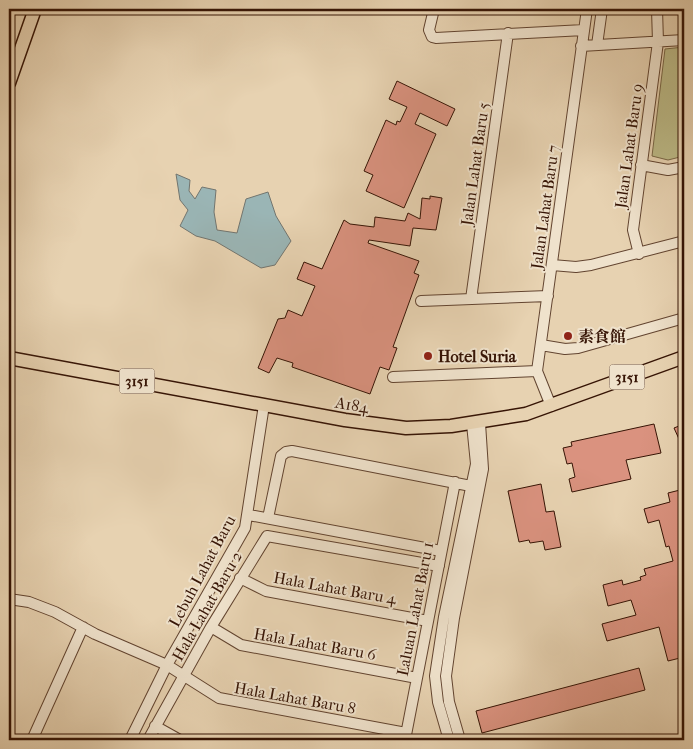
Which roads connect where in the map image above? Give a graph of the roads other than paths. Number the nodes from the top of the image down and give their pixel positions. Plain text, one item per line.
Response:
1 (35, 9) edge
2 (434, 9) edge
3 (587, 9) edge
4 (602, 9) edge
5 (657, 9) edge
6 (584, 30) junction
7 (508, 33) junction
8 (684, 40) edge
9 (658, 42) junction
10 (597, 45) junction
11 (582, 46) junction
12 (10, 76) edge
13 (641, 165) junction
14 (684, 167) edge
15 (684, 241) edge
16 (639, 254) junction
17 (552, 265) junction
18 (548, 296) junction
19 (472, 300) junction
20 (421, 301) dead end
21 (684, 318) edge
22 (541, 345) junction
23 (684, 357) edge
24 (9, 358) edge
25 (537, 371) junction
26 (393, 377) dead end
27 (264, 405) junction
28 (551, 406) junction
29 (476, 423) junction
30 (455, 482) junction
31 (475, 487) junction
32 (248, 515) junction
33 (268, 518) junction
34 (442, 551) junction
35 (439, 566) junction
36 (240, 578) junction
37 (9, 599) edge
38 (428, 620) junction
39 (83, 627) junction
40 (211, 627) junction
41 (167, 665) junction
42 (183, 677) junction
43 (417, 678) junction
44 (155, 726) junction
45 (405, 737) edge
46 (32, 740) edge
47 (130, 740) edge
48 (148, 740) edge
49 (180, 740) edge
50 (449, 740) edge
51 (460, 740) edge

1 - 12 main road
2 - 7 street
3 - 6 street, Jalan Lahat Baru 7
4 - 10 street
5 - 9 street, Jalan Lahat Baru 9
6 - 7 street
6 - 11 street, Jalan Lahat Baru 7
7 - 19 street, Jalan Lahat Baru 5
8 - 9 street
9 - 10 street
9 - 13 street, Jalan Lahat Baru 9
10 - 11 street
11 - 17 street, Jalan Lahat Baru 7
13 - 14 street
13 - 16 street, Jalan Lahat Baru 9
15 - 16 street
16 - 17 street
17 - 18 street, Jalan Lahat Baru 7
18 - 19 street
18 - 22 street, Jalan Lahat Baru 7
19 - 20 street
21 - 22 street
22 - 25 street, Jalan Lahat Baru 7
23 - 28 main road, A184 / 3151
24 - 27 main road, A184 / 3151
25 - 26 street
25 - 28 street
27 - 29 main road, A184 / 3151
27 - 32 street, Lebuh Lahat Baru
28 - 29 main road, A184 / 3151
29 - 31 street
30 - 31 street
30 - 33 street
30 - 34 street, Laluan Lahat Baru 1
31 - 50 street
31 - 51 street
32 - 33 street
32 - 41 street, Lebuh Lahat Baru
33 - 34 street
34 - 35 street, Laluan Lahat Baru 1
35 - 36 street, Hala Lahat Baru 2
35 - 38 street, Laluan Lahat Baru 1
36 - 38 street, Hala Lahat Baru 4
36 - 40 street, Hala Lahat Baru 2
37 - 39 street, Hala Lahat Baru 8
38 - 43 street, Laluan Lahat Baru 1
39 - 41 street, Hala Lahat Baru 8
39 - 46 street
40 - 42 street, Hala Lahat Baru 2
40 - 43 street, Hala Lahat Baru 6
41 - 42 street, Hala Lahat Baru 8
41 - 47 street, Lebuh Lahat Baru
42 - 44 street, Hala Lahat Baru 2
42 - 45 street, Hala Lahat Baru 8
43 - 45 street, Laluan Lahat Baru 1
44 - 48 street, Hala Lahat Baru 2
44 - 49 street

